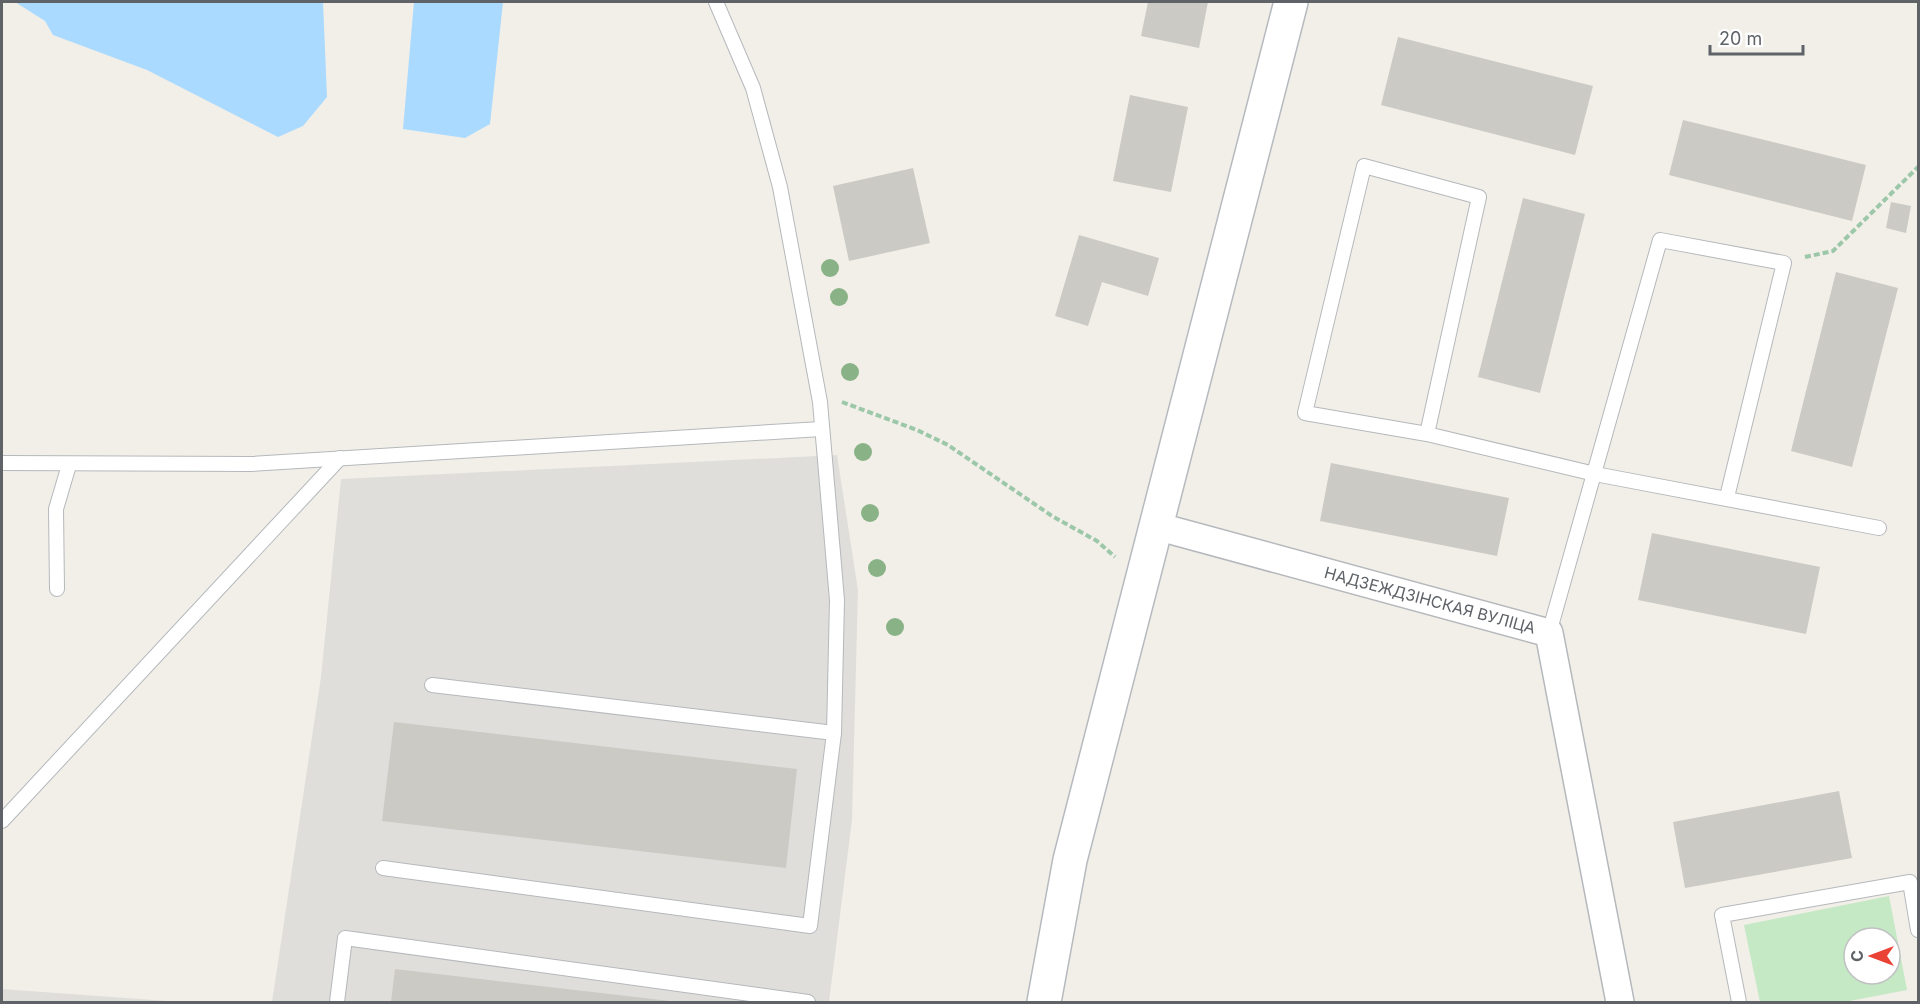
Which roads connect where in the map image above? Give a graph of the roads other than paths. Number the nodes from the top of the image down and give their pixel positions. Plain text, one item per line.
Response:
1 (716, 2) edge
2 (1291, 2) edge
3 (821, 429) junction
4 (1427, 434) junction
5 (340, 458) junction
6 (2, 463) edge
7 (69, 465) junction
8 (1595, 474) junction
9 (1727, 497) junction
10 (1156, 526) junction
11 (1879, 528) dead end
12 (57, 589) dead end
13 (1549, 633) junction
14 (432, 685) dead end
15 (834, 733) junction
16 (2, 821) edge
17 (383, 867) dead end
18 (1918, 930) edge
19 (337, 1002) edge
20 (804, 1002) edge
21 (1044, 1002) edge
22 (1620, 1002) edge
23 (1739, 1002) edge

1 - 3 lane
2 - 10 street
3 - 5 lane
3 - 15 lane
4 - 4 lane
4 - 8 lane
5 - 7 lane
5 - 16 lane
6 - 7 lane
7 - 12 lane
8 - 9 lane
8 - 9 lane
8 - 13 lane
9 - 11 lane
10 - 13 street, НАДЗЕЖДЗІНСКАЯ ВУЛІЦА
10 - 21 street
13 - 22 street, НАДЗЕЖДЗІНСКАЯ ВУЛІЦА
14 - 15 lane
15 - 17 lane
18 - 23 lane
19 - 20 lane

